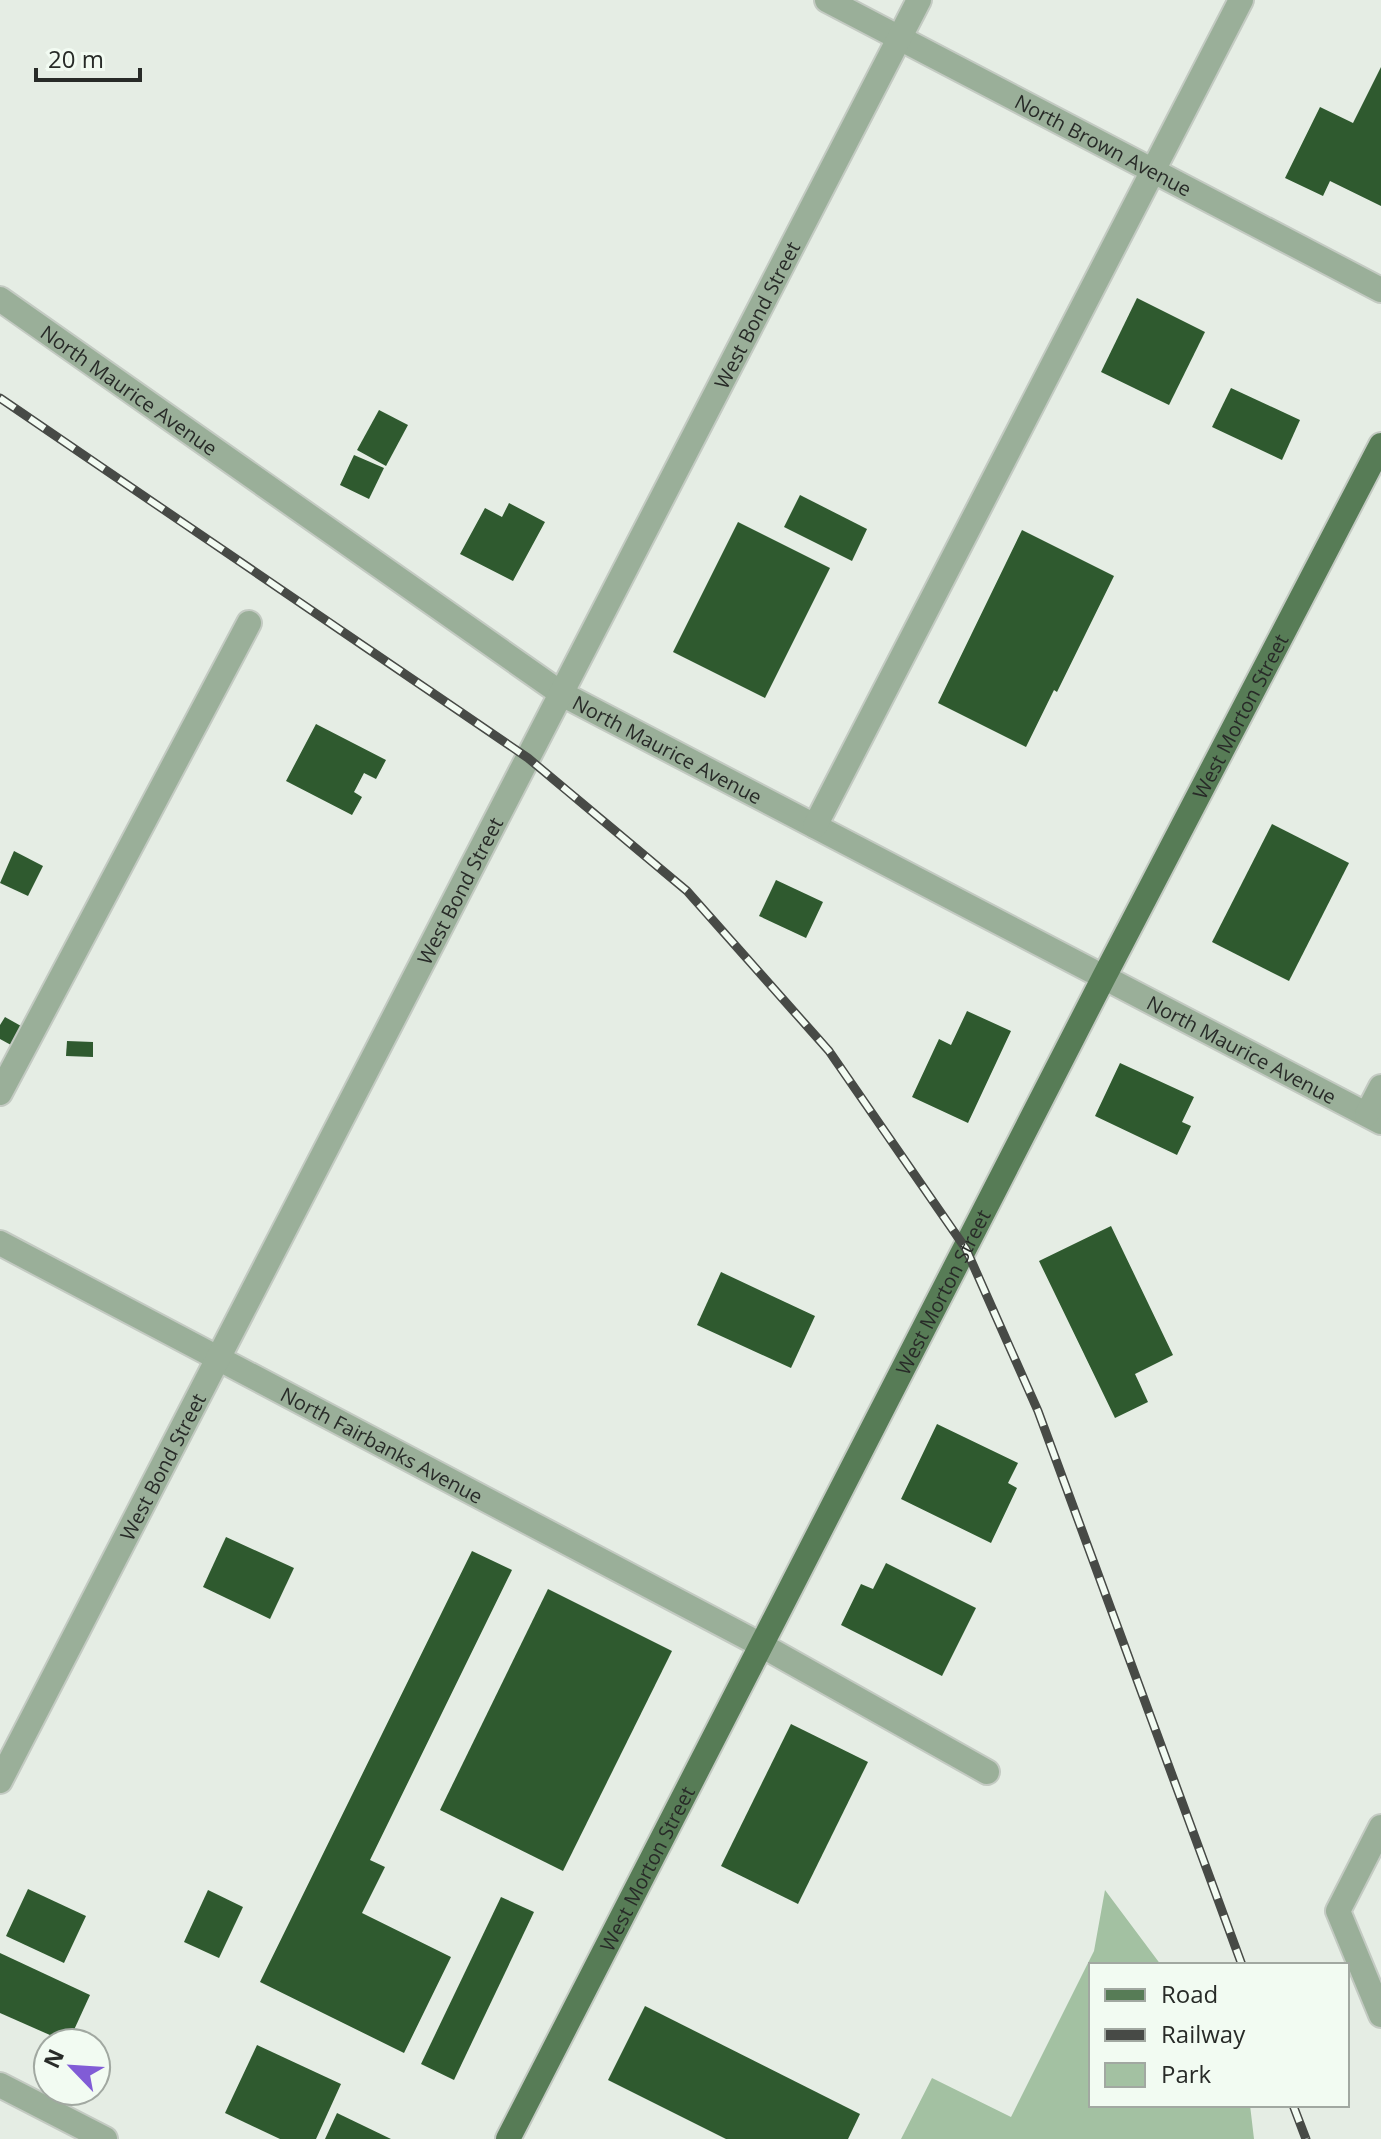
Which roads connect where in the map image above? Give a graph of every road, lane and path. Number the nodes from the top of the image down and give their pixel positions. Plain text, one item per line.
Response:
1 (827, 0) edge
2 (919, 0) edge
3 (1241, 0) edge
4 (900, 38) junction
5 (1153, 171) junction
6 (1381, 290) edge
7 (0, 299) edge
8 (1381, 445) edge
9 (249, 623) dead end
10 (562, 694) junction
11 (815, 826) junction
12 (1104, 977) junction
13 (1381, 1087) edge
14 (0, 1093) edge
15 (1374, 1118) edge
16 (0, 1243) edge
17 (218, 1358) junction
18 (763, 1646) junction
19 (987, 1772) dead end
20 (0, 1781) edge
21 (1381, 1827) edge
22 (1381, 2015) edge
23 (0, 2085) edge
24 (105, 2139) edge
25 (508, 2139) edge

1 - 4 street, North Brown Avenue
2 - 4 street, West Bond Street
3 - 5 street
4 - 5 street, North Brown Avenue
4 - 10 street, West Bond Street
5 - 6 street, North Brown Avenue
5 - 11 street
7 - 10 street, North Maurice Avenue
8 - 12 main road, West Morton Street
9 - 14 street
10 - 11 street, North Maurice Avenue
10 - 17 street, West Bond Street
11 - 12 street, North Maurice Avenue
12 - 15 street, North Maurice Avenue
12 - 18 main road, West Morton Street
13 - 15 street
16 - 17 street, North Fairbanks Avenue
17 - 18 street, North Fairbanks Avenue
17 - 20 street, West Bond Street
18 - 19 street, North Fairbanks Avenue
18 - 25 main road, West Morton Street
21 - 22 street
23 - 24 street

